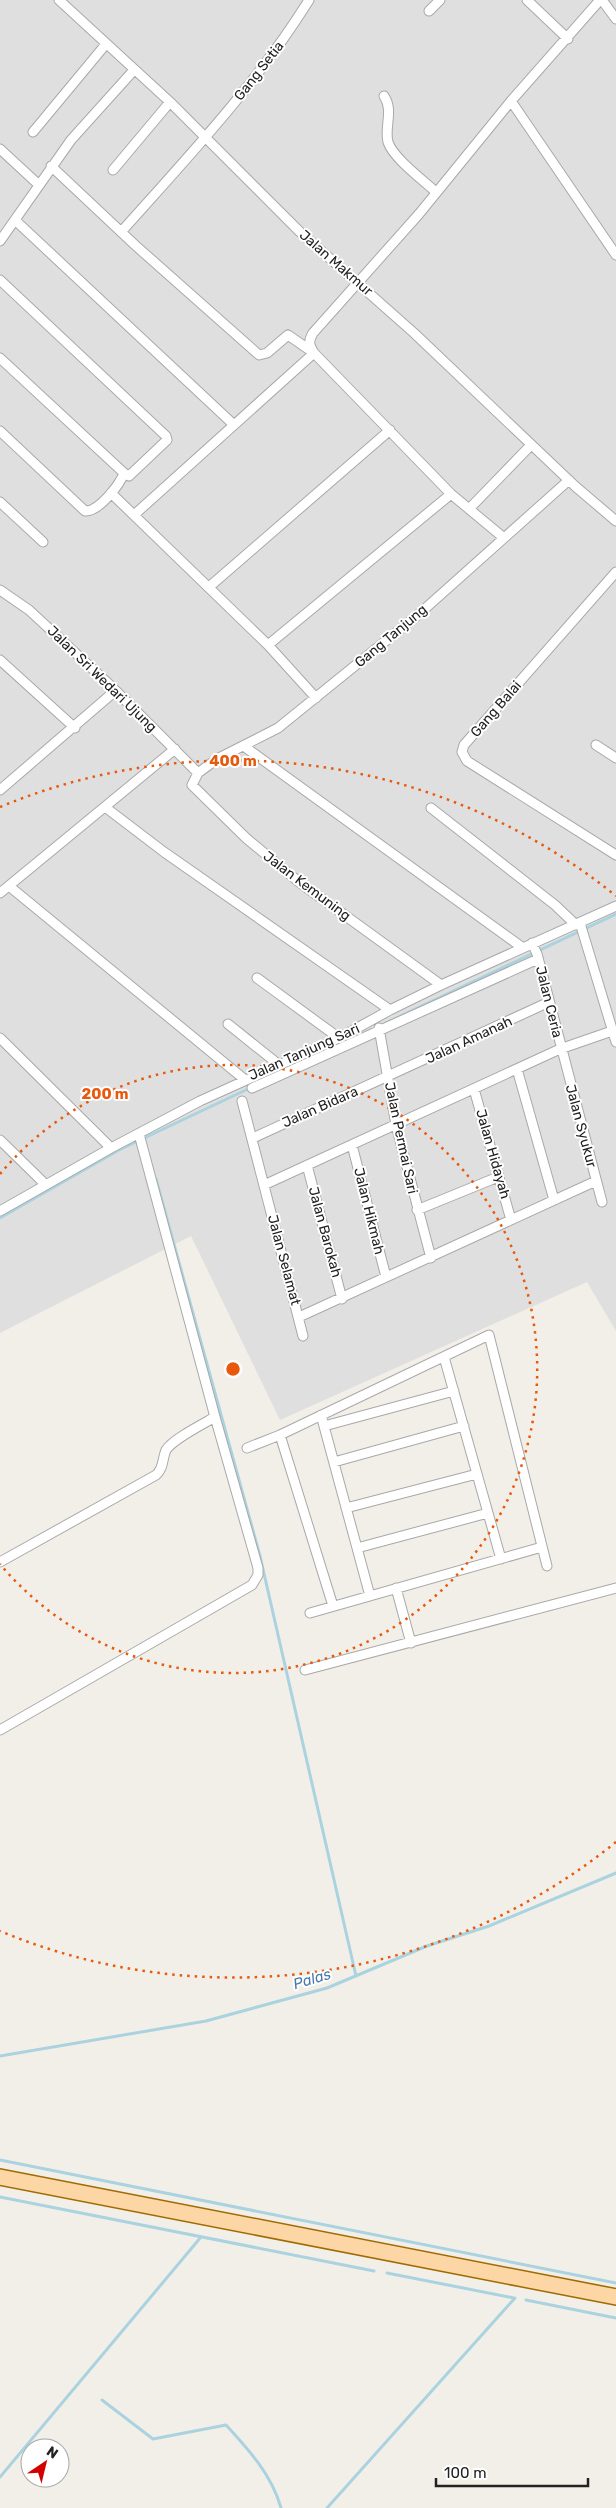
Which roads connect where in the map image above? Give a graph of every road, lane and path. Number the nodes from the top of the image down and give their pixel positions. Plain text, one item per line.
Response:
1 (60, 0) edge
2 (309, 0) edge
3 (440, 0) edge
4 (527, 0) edge
5 (601, 0) edge
6 (429, 11) dead end
7 (616, 19) edge
8 (568, 39) junction
9 (106, 44) junction
10 (134, 70) junction
11 (384, 96) dead end
12 (511, 101) junction
13 (170, 102) junction
14 (33, 132) dead end
15 (205, 138) junction
16 (0, 149) edge
17 (52, 166) junction
18 (113, 170) dead end
19 (39, 185) junction
20 (436, 192) junction
21 (16, 221) junction
22 (121, 232) junction
23 (0, 241) edge
24 (616, 255) edge
25 (0, 280) edge
26 (358, 282) junction
27 (314, 353) junction
28 (0, 358) edge
29 (233, 424) junction
30 (390, 430) junction
31 (0, 431) edge
32 (531, 445) junction
33 (124, 472) junction
34 (569, 480) junction
35 (111, 493) junction
36 (451, 494) junction
37 (0, 502) edge
38 (470, 508) junction
39 (134, 514) junction
40 (616, 521) edge
41 (504, 538) junction
42 (43, 542) dead end
43 (616, 572) edge
44 (209, 587) junction
45 (0, 590) edge
46 (268, 645) junction
47 (0, 660) edge
48 (115, 691) junction
49 (316, 698) junction
50 (75, 728) junction
51 (596, 745) dead end
52 (245, 747) junction
53 (175, 749) junction
54 (616, 758) edge
55 (198, 773) junction
56 (0, 790) edge
57 (105, 807) junction
58 (431, 808) dead end
59 (616, 855) edge
60 (9, 886) junction
61 (0, 893) edge
62 (616, 906) edge
63 (578, 924) junction
64 (523, 948) junction
65 (536, 951) junction
66 (257, 978) dead end
67 (441, 985) junction
68 (550, 1002) junction
69 (390, 1010) junction
70 (228, 1024) dead end
71 (378, 1024) junction
72 (612, 1031) junction
73 (0, 1038) edge
74 (339, 1038) junction
75 (616, 1042) edge
76 (560, 1049) junction
77 (517, 1069) junction
78 (276, 1070) junction
79 (388, 1077) junction
80 (244, 1079) junction
81 (252, 1088) dead end
82 (474, 1089) junction
83 (242, 1101) dead end
84 (396, 1125) junction
85 (140, 1138) junction
86 (253, 1138) junction
87 (0, 1140) edge
88 (352, 1145) junction
89 (111, 1148) junction
90 (307, 1165) junction
91 (498, 1176) junction
92 (596, 1181) junction
93 (46, 1185) junction
94 (264, 1185) junction
95 (554, 1200) junction
96 (602, 1202) dead end
97 (417, 1210) junction
98 (0, 1211) edge
99 (512, 1220) junction
100 (431, 1258) junction
101 (386, 1278) junction
102 (342, 1299) junction
103 (299, 1317) junction
104 (303, 1336) dead end
105 (444, 1357) junction
106 (454, 1390) junction
107 (322, 1415) junction
108 (215, 1417) junction
109 (324, 1426) junction
110 (464, 1426) junction
111 (280, 1435) junction
112 (247, 1448) dead end
113 (334, 1462) junction
114 (477, 1474) junction
115 (346, 1508) junction
116 (488, 1513) junction
117 (542, 1547) junction
118 (357, 1548) junction
119 (501, 1559) junction
120 (0, 1562) edge
121 (547, 1566) dead end
122 (396, 1588) junction
123 (616, 1588) edge
124 (370, 1596) junction
125 (333, 1606) junction
126 (310, 1613) dead end
127 (411, 1643) junction
128 (305, 1670) dead end
129 (0, 1730) edge
130 (0, 2177) edge
131 (616, 2297) edge

1 - 9 street, Jalan Makmur
2 - 15 street, Gang Setia
3 - 6 street
4 - 8 street
5 - 7 street
5 - 8 street
8 - 12 street
9 - 10 street, Jalan Makmur
9 - 14 street
10 - 13 street, Jalan Makmur
10 - 17 street
11 - 20 street
12 - 20 street
12 - 24 street
13 - 15 street, Jalan Makmur
13 - 18 street
15 - 22 street, Gang Setia
15 - 26 street, Jalan Makmur
16 - 19 street
17 - 19 street
17 - 22 street
19 - 21 street
20 - 26 street
21 - 23 street
21 - 29 street
22 - 27 street
25 - 33 street
26 - 27 street
26 - 32 street, Jalan Makmur
27 - 29 street
27 - 30 street
28 - 33 street
29 - 39 street
30 - 36 street
30 - 44 street
31 - 35 street
32 - 34 street, Jalan Makmur
32 - 38 street
33 - 35 street
34 - 40 street, Jalan Makmur
34 - 41 street, Gang Tanjung
35 - 39 street
36 - 38 street
36 - 46 street
37 - 42 street
38 - 41 street
39 - 44 street
41 - 49 street, Gang Tanjung
43 - 59 street, Gang Balai
44 - 46 street
45 - 48 street, Jalan Sri Wedari Ujung
46 - 49 street
47 - 50 street
48 - 50 street
48 - 53 street, Jalan Sri Wedari Ujung
49 - 52 street, Gang Tanjung
50 - 56 street
51 - 54 street
52 - 55 street, Gang Tanjung
52 - 64 street
53 - 55 street, Jalan Sri Wedari Ujung
53 - 57 street
55 - 67 street, Jalan Kemuning
57 - 60 street
57 - 69 street
58 - 63 street
60 - 61 street
60 - 80 street
62 - 63 street, Jalan Tanjung Sari
63 - 65 street, Jalan Tanjung Sari
63 - 72 street
64 - 65 street, Jalan Tanjung Sari
64 - 67 street, Jalan Tanjung Sari
65 - 68 street, Jalan Ceria
65 - 71 street
66 - 74 street
67 - 69 street, Jalan Tanjung Sari
68 - 76 street, Jalan Ceria
68 - 79 street, Jalan Amanah
69 - 71 street, Jalan Tanjung Sari
70 - 78 street
71 - 74 street, Jalan Tanjung Sari
71 - 78 street
71 - 79 street, Jalan Permai Sari
72 - 75 street
72 - 76 street
73 - 89 street
74 - 78 street, Jalan Tanjung Sari
76 - 77 street
76 - 92 street, Jalan Syukur
77 - 82 street
77 - 95 street
78 - 80 street, Jalan Tanjung Sari
78 - 81 street
79 - 84 street, Jalan Permai Sari
79 - 86 street, Jalan Bidara
80 - 85 street, Jalan Tanjung Sari
82 - 84 street
82 - 91 street, Jalan Hidayah
83 - 86 street, Jalan Selamat
84 - 88 street
84 - 97 street, Jalan Permai Sari
85 - 89 street, Jalan Tanjung Sari
85 - 108 street
86 - 94 street, Jalan Selamat
87 - 93 street
88 - 90 street
88 - 101 street, Jalan Hikmah
89 - 93 street, Jalan Tanjung Sari
90 - 94 street
90 - 102 street, Jalan Barokah
91 - 97 street
91 - 99 street, Jalan Hidayah
92 - 95 street
92 - 96 street, Jalan Syukur
93 - 98 street, Jalan Tanjung Sari
94 - 103 street, Jalan Selamat
95 - 99 street
97 - 100 street, Jalan Permai Sari
99 - 100 street
100 - 101 street
101 - 102 street
102 - 103 street
103 - 104 street, Jalan Selamat
105 - 106 street
105 - 107 street
105 - 117 street
106 - 109 street
106 - 110 street
107 - 109 street
107 - 111 street
108 - 120 street
108 - 129 street
109 - 113 street
110 - 113 street
110 - 114 street
111 - 112 street
111 - 125 street
113 - 115 street
114 - 115 street
114 - 116 street
115 - 118 street
116 - 118 street
116 - 119 street
117 - 119 street
117 - 121 street
118 - 124 street
119 - 122 street
122 - 124 street
122 - 127 street
123 - 127 street
124 - 125 street
125 - 126 street
127 - 128 street
130 - 131 main road

